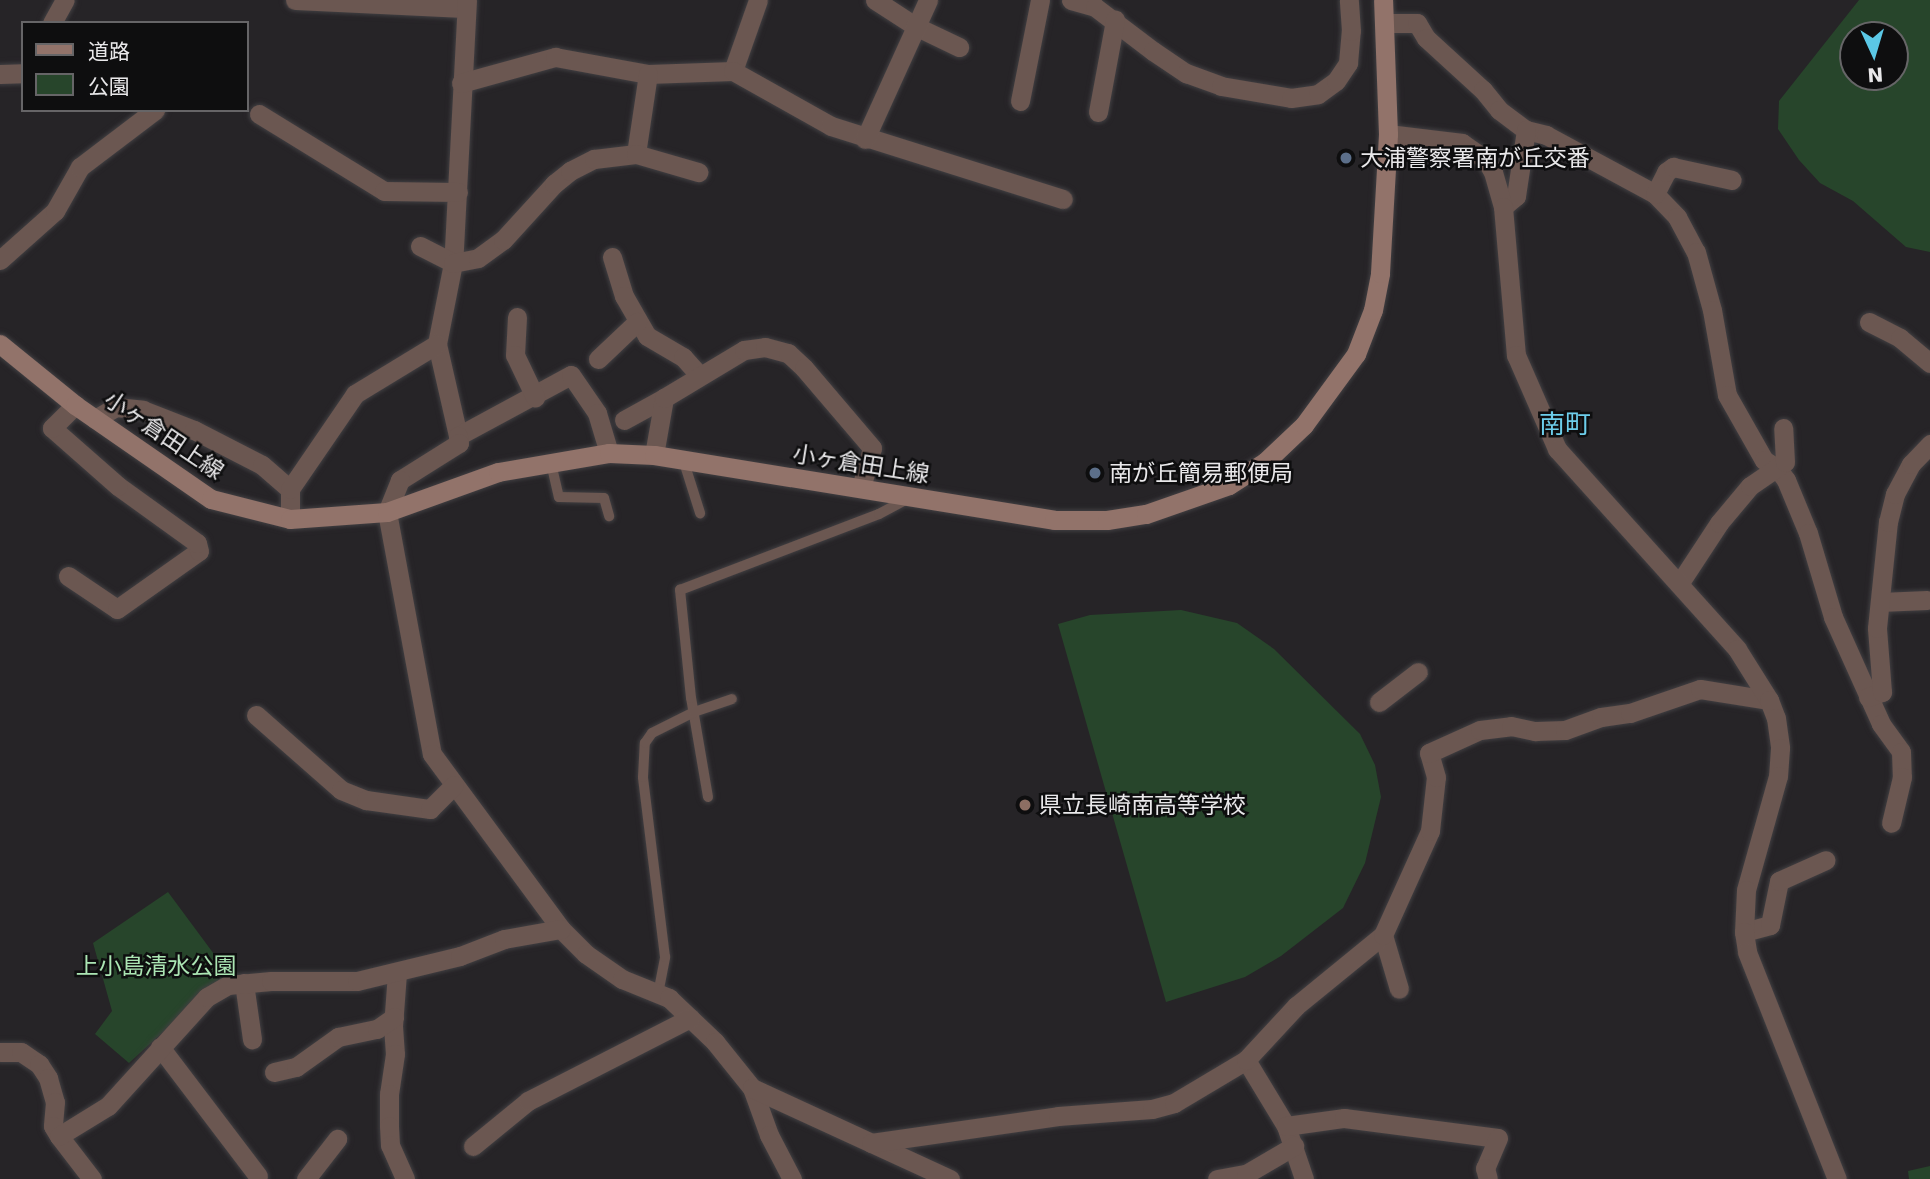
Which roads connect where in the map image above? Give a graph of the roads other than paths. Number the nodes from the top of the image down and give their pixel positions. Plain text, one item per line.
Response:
1 (65, 0) edge
2 (295, 0) edge
3 (758, 0) edge
4 (875, 0) edge
5 (928, 0) edge
6 (1040, 0) edge
7 (1071, 0) edge
8 (1349, 0) edge
9 (1383, 0) edge
10 (466, 4) edge
11 (1115, 20) junction
12 (53, 21) edge
13 (1384, 23) junction
14 (915, 26) junction
15 (959, 47) dead end
16 (733, 71) junction
17 (21, 73) edge
18 (0, 74) edge
19 (648, 74) junction
20 (461, 83) junction
21 (1020, 101) dead end
22 (152, 112) edge
23 (1098, 112) dead end
24 (259, 114) dead end
25 (1539, 129) junction
26 (1388, 134) junction
27 (865, 139) junction
28 (636, 154) junction
29 (698, 172) dead end
30 (1732, 180) dead end
31 (458, 192) junction
32 (1655, 194) junction
33 (1529, 198) dead end
34 (1063, 199) dead end
35 (1503, 207) junction
36 (420, 246) dead end
37 (612, 257) dead end
38 (0, 260) edge
39 (453, 263) junction
40 (517, 317) dead end
41 (637, 322) junction
42 (1869, 322) dead end
43 (0, 344) edge
44 (438, 344) junction
45 (598, 359) dead end
46 (1930, 363) edge
47 (700, 376) junction
48 (535, 397) junction
49 (664, 398) junction
50 (75, 405) junction
51 (95, 419) junction
52 (624, 420) dead end
53 (1783, 428) dead end
54 (458, 436) junction
55 (1930, 444) edge
56 (609, 453) junction
57 (654, 454) junction
58 (683, 459) junction
59 (551, 463) junction
60 (1777, 468) junction
61 (860, 488) junction
62 (290, 489) junction
63 (911, 497) junction
64 (387, 512) junction
65 (700, 513) dead end
66 (609, 516) dead end
67 (290, 519) junction
68 (68, 576) dead end
69 (1679, 584) junction
70 (1927, 600) dead end
71 (1880, 602) junction
72 (1418, 672) dead end
73 (1868, 697) junction
74 (732, 699) dead end
75 (1769, 700) junction
76 (1379, 702) dead end
77 (694, 712) junction
78 (256, 715) dead end
79 (454, 785) junction
80 (708, 797) dead end
81 (1891, 823) dead end
82 (1826, 860) dead end
83 (561, 929) junction
84 (1744, 932) junction
85 (1383, 935) junction
86 (397, 973) junction
87 (244, 983) junction
88 (1399, 989) dead end
89 (658, 994) junction
90 (394, 1017) junction
91 (690, 1018) junction
92 (252, 1039) dead end
93 (160, 1047) junction
94 (0, 1052) edge
95 (1246, 1060) junction
96 (274, 1072) dead end
97 (752, 1088) junction
98 (1286, 1126) junction
99 (59, 1136) junction
100 (337, 1139) dead end
101 (871, 1143) junction
102 (473, 1146) dead end
103 (1294, 1146) junction
104 (258, 1176) dead end
105 (92, 1179) edge
106 (306, 1179) edge
107 (405, 1179) edge
108 (792, 1179) edge
109 (950, 1179) edge
110 (1217, 1179) edge
111 (1304, 1179) edge
112 (1488, 1179) edge
113 (1837, 1179) edge

1 - 12 street
2 - 10 street
3 - 16 street
4 - 14 street
5 - 14 street
6 - 21 street
7 - 11 street
8 - 11 street
9 - 13 main road, 小ヶ倉田上線
10 - 20 street
11 - 23 street
13 - 25 street
13 - 26 main road, 小ヶ倉田上線
14 - 15 street
14 - 27 street
16 - 19 street
16 - 27 street
17 - 18 street
19 - 20 street
19 - 28 street
20 - 31 street
22 - 38 street
24 - 31 street
25 - 32 street
25 - 33 street
25 - 35 street
26 - 35 street
26 - 63 main road, 小ヶ倉田上線
27 - 34 street
28 - 29 street
28 - 39 street
30 - 32 street
31 - 39 street
32 - 60 street
35 - 69 street
36 - 39 street
37 - 41 street
39 - 44 street
40 - 48 street
41 - 45 street
41 - 47 street
42 - 46 street
43 - 50 main road, 小ヶ倉田上線
44 - 54 street
44 - 62 street
47 - 49 street
47 - 61 street
48 - 54 street
48 - 56 street
49 - 52 street
49 - 57 street
50 - 51 main road, 小ヶ倉田上線
50 - 68 street
51 - 62 street
51 - 67 main road, 小ヶ倉田上線
53 - 60 street
54 - 64 street
55 - 71 street
56 - 57 main road, 小ヶ倉田上線
56 - 59 main road, 小ヶ倉田上線
57 - 58 main road, 小ヶ倉田上線
58 - 61 main road, 小ヶ倉田上線
58 - 65 lane
59 - 64 main road, 小ヶ倉田上線
59 - 66 lane
60 - 69 street
60 - 73 street
61 - 63 main road, 小ヶ倉田上線
62 - 67 street
63 - 77 lane
64 - 67 main road, 小ヶ倉田上線
64 - 79 street
69 - 75 street
70 - 71 street
71 - 73 street
72 - 76 street
73 - 81 street
74 - 77 lane
75 - 84 street
75 - 85 street
77 - 80 lane
77 - 89 lane
78 - 79 street
79 - 83 street
82 - 84 street
83 - 86 street
83 - 89 street
84 - 113 street
85 - 88 street
85 - 95 street
86 - 87 street
86 - 90 street
87 - 92 street
87 - 93 street
89 - 91 street
90 - 96 street
90 - 107 street
91 - 97 street
91 - 102 street
93 - 99 street
93 - 104 street
94 - 99 street
95 - 98 street
95 - 101 street
97 - 101 street
97 - 108 street
98 - 103 street
98 - 112 street
99 - 105 street
100 - 106 street
101 - 109 street
103 - 110 street
103 - 111 street

